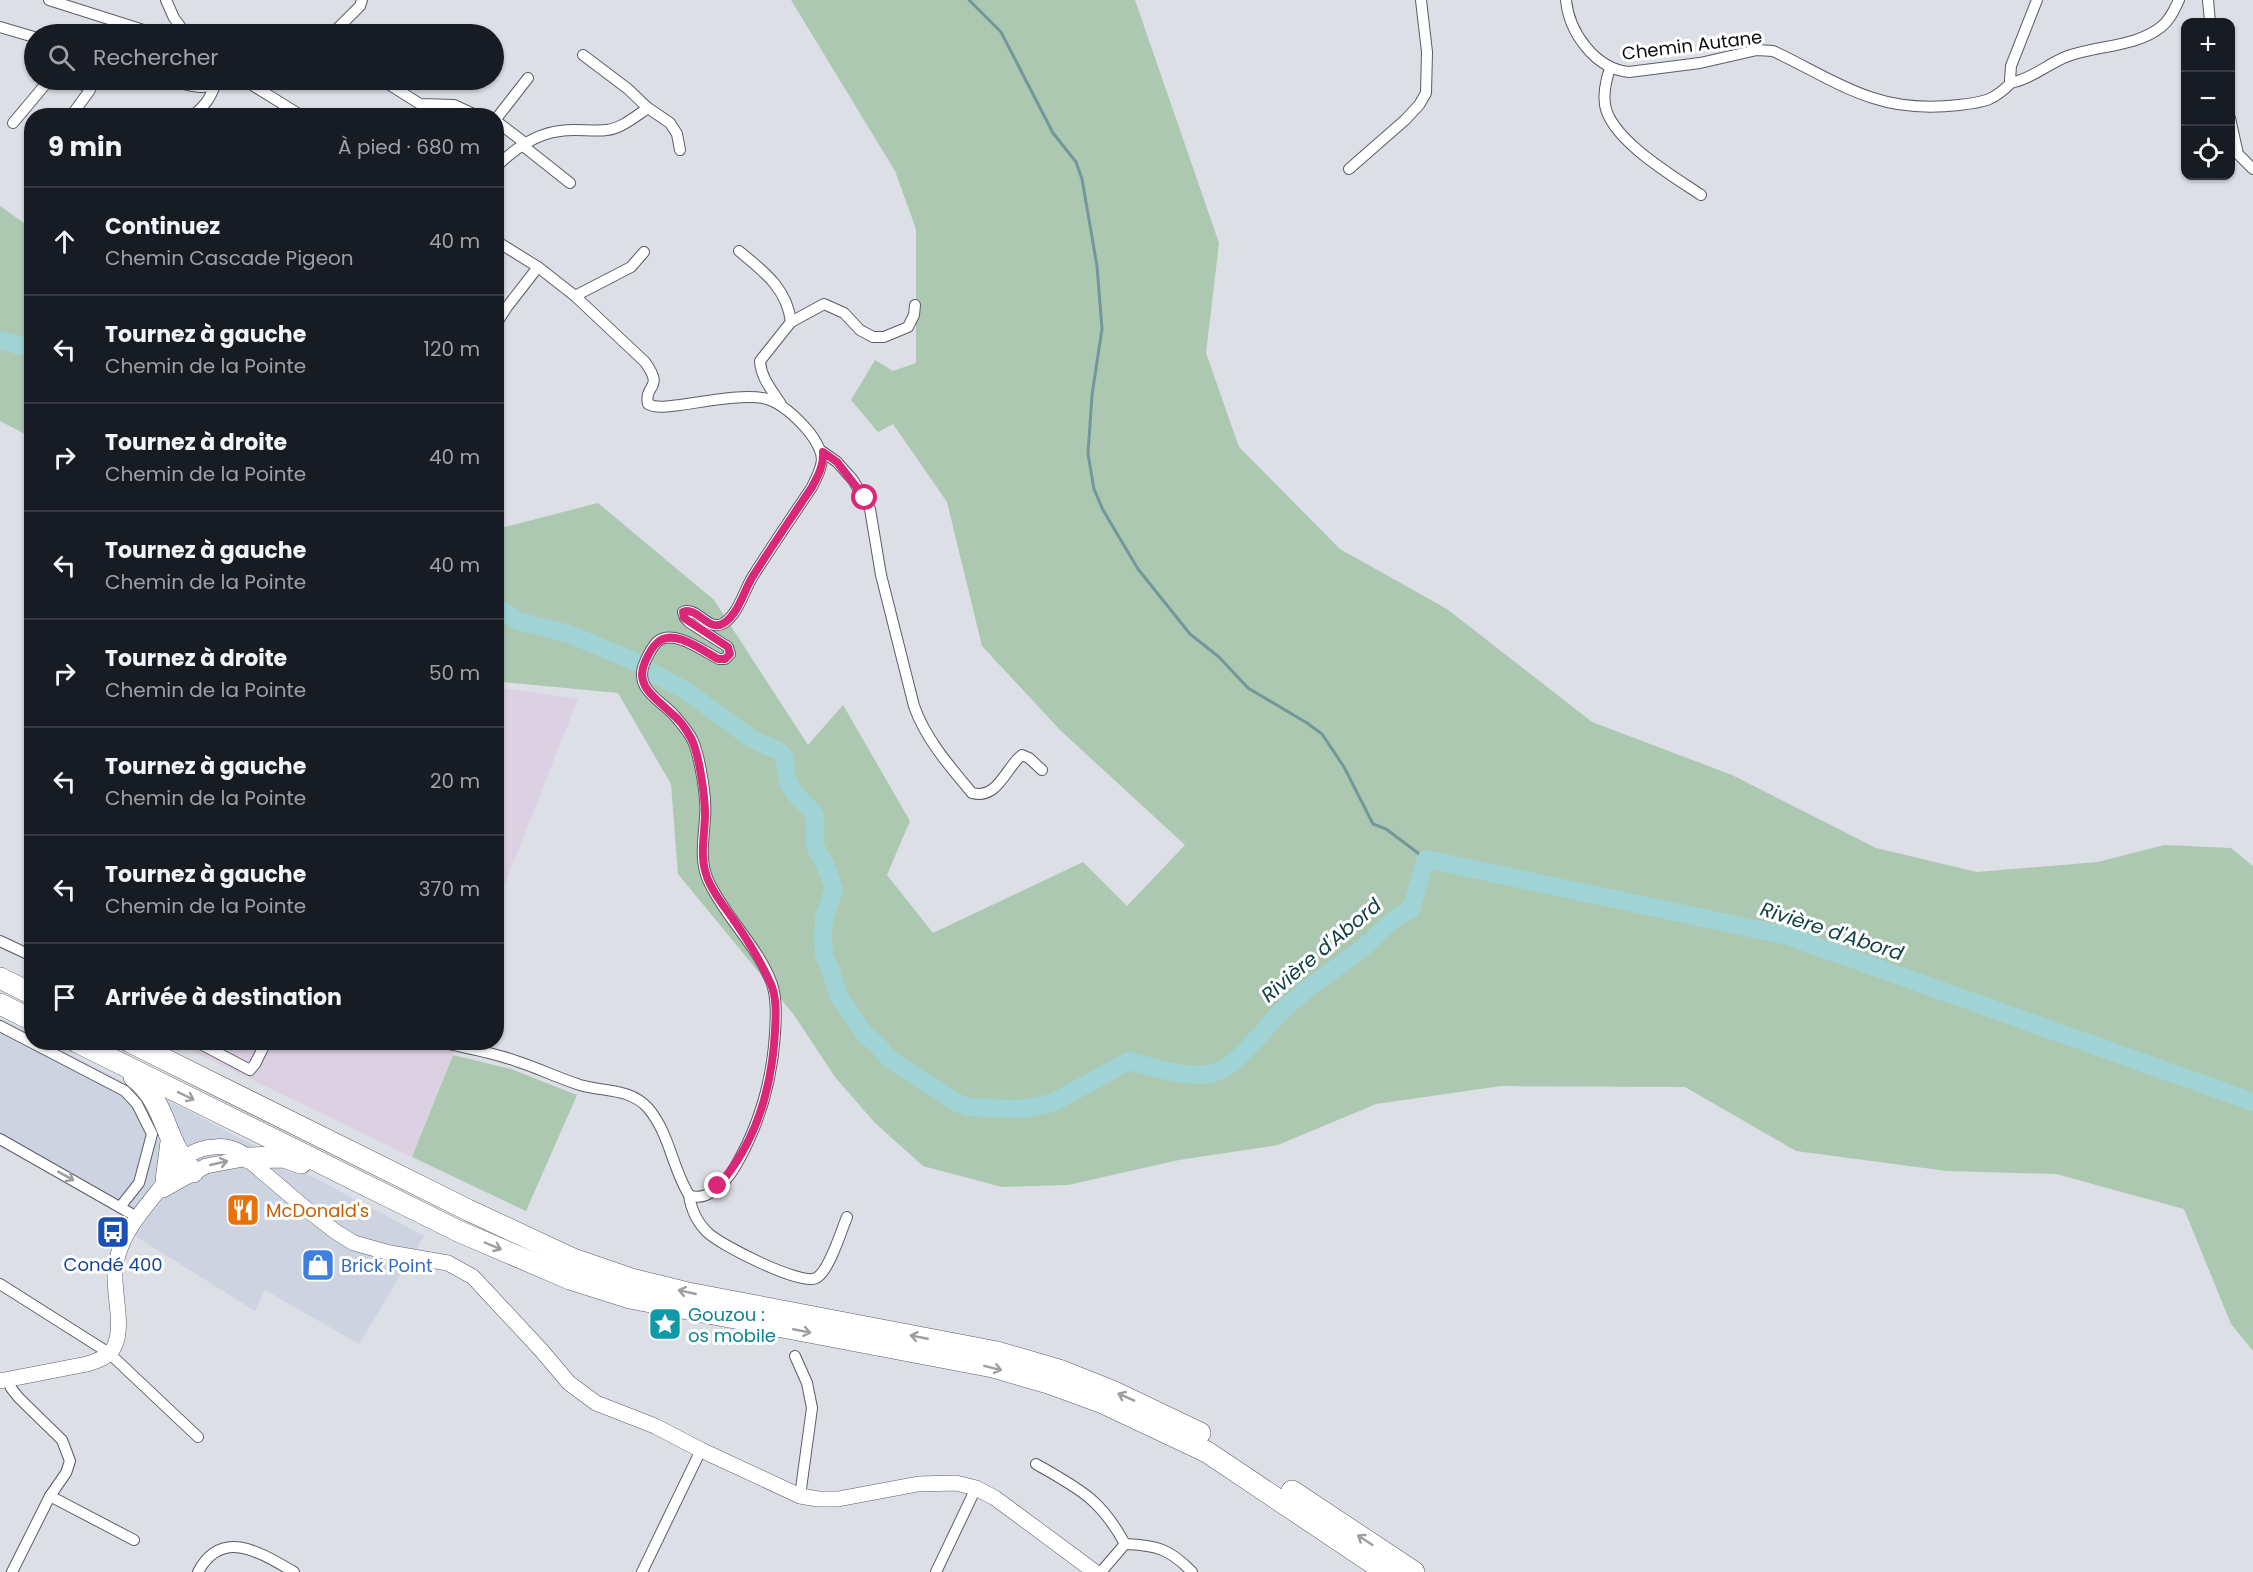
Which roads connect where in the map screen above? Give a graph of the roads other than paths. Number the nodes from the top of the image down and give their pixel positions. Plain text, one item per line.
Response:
1 (49, 0) edge
2 (166, 0) edge
3 (362, 0) edge
4 (1421, 0) edge
5 (1566, 0) edge
6 (2037, 0) edge
7 (2179, 0) edge
8 (2208, 0) edge
9 (2210, 18) edge
10 (125, 24) edge
11 (178, 24) edge
12 (343, 24) edge
13 (0, 27) edge
14 (24, 34) edge
15 (583, 55) dead end
16 (1610, 68) junction
17 (528, 78) dead end
18 (2012, 82) junction
19 (41, 90) edge
20 (90, 90) edge
21 (214, 90) edge
22 (260, 90) edge
23 (398, 90) edge
24 (26, 108) edge
25 (77, 108) edge
26 (202, 108) edge
27 (289, 108) edge
28 (460, 108) edge
29 (648, 108) junction
30 (24, 110) edge
31 (504, 110) edge
32 (13, 123) dead end
33 (2232, 126) edge
34 (504, 127) edge
35 (523, 144) junction
36 (681, 150) dead end
37 (504, 160) edge
38 (2253, 169) edge
39 (1349, 170) dead end
40 (570, 183) dead end
41 (1701, 195) dead end
42 (504, 246) edge
43 (739, 251) dead end
44 (644, 252) dead end
45 (538, 267) junction
46 (575, 296) junction
47 (915, 306) dead end
48 (504, 312) edge
49 (791, 322) junction
50 (784, 409) junction
51 (823, 452) junction
52 (1042, 770) dead end
53 (0, 941) edge
54 (24, 952) edge
55 (0, 978) edge
56 (24, 990) edge
57 (0, 1004) edge
58 (0, 1009) edge
59 (24, 1016) edge
60 (24, 1021) edge
61 (0, 1026) edge
62 (24, 1038) edge
63 (46, 1050) edge
64 (82, 1050) edge
65 (93, 1050) edge
66 (146, 1050) edge
67 (212, 1050) edge
68 (262, 1050) edge
69 (473, 1050) edge
70 (0, 1140) edge
71 (171, 1142) junction
72 (249, 1158) junction
73 (187, 1167) junction
74 (139, 1183) junction
75 (160, 1188) junction
76 (689, 1195) junction
77 (120, 1207) junction
78 (136, 1217) junction
79 (847, 1217) dead end
80 (458, 1232) junction
81 (0, 1284) edge
82 (109, 1353) junction
83 (795, 1356) dead end
84 (4, 1380) edge
85 (198, 1437) dead end
86 (701, 1450) junction
87 (1036, 1464) dead end
88 (976, 1488) junction
89 (50, 1496) junction
90 (800, 1496) junction
91 (134, 1540) dead end
92 (1125, 1544) junction
93 (1080, 1567) edge
94 (12, 1572) edge
95 (198, 1572) edge
96 (294, 1572) edge
97 (642, 1572) edge
98 (936, 1572) edge
99 (1095, 1572) edge
100 (1101, 1572) edge
101 (1192, 1572) edge
102 (1386, 1572) edge
103 (1414, 1572) edge

1 - 10 street
2 - 11 street
3 - 12 street
4 - 39 street
5 - 16 street
6 - 18 street
7 - 18 street, Chemin Autane
8 - 9 street
13 - 14 street
15 - 29 street
16 - 18 street, Chemin Autane
16 - 41 street
17 - 31 street
19 - 24 street
20 - 25 street
21 - 26 street
22 - 27 street
23 - 28 street
29 - 35 street
29 - 36 street
30 - 32 street
33 - 38 street
34 - 35 street
35 - 37 street
35 - 40 street
42 - 45 street
43 - 49 street
44 - 46 street
45 - 46 street
45 - 48 street
46 - 50 street
47 - 49 street
49 - 50 street
50 - 51 street
51 - 52 street
51 - 76 street
53 - 54 street
55 - 56 highway
57 - 59 highway
58 - 60 highway
61 - 62 street
63 - 74 street
64 - 71 highway
65 -> 80 highway
103 -> 66 highway
67 - 68 street
69 - 76 street
70 -> 77 street
71 - 73 highway
71 - 75 highway
72 - 73 main road
72 - 80 highway
72 - 86 main road
73 - 75 main road
74 - 75 street
74 - 77 street
75 - 78 main road
76 - 79 street
77 - 78 street
78 - 82 main road
80 -> 102 highway
81 - 82 street
82 - 84 main road
82 - 85 street
83 - 90 street
84 - 89 street
86 - 90 main road
86 - 97 street
87 - 92 street
88 - 90 main road
88 - 93 main road
88 - 98 street
89 - 91 street
89 - 94 street
92 - 100 street
92 - 101 street
93 - 99 main road
95 - 96 street

